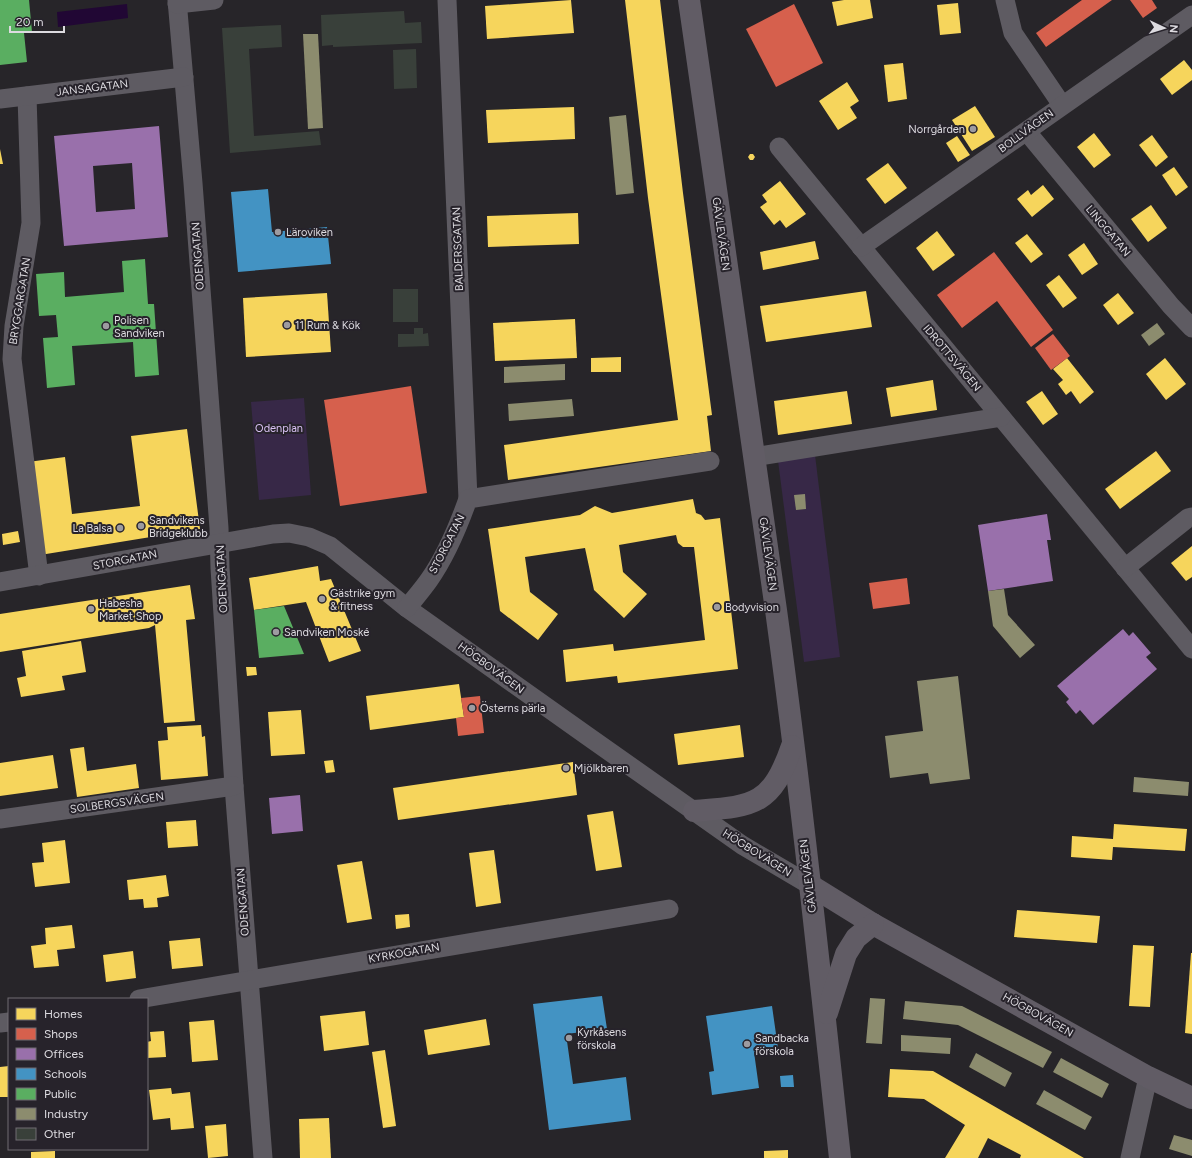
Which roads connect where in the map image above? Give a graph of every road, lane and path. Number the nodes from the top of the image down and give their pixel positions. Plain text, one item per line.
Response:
1 (214, 0) edge
2 (447, 0) edge
3 (689, 0) edge
4 (1005, 0) edge
5 (177, 2) edge
6 (1192, 15) edge
7 (184, 77) junction
8 (27, 96) junction
9 (0, 99) edge
10 (1062, 105) junction
11 (1027, 132) junction
12 (779, 147) dead end
13 (861, 247) junction
14 (1192, 328) edge
15 (6, 360) edge
16 (1001, 417) junction
17 (754, 456) junction
18 (710, 461) dead end
19 (468, 499) junction
20 (1192, 516) edge
21 (220, 543) junction
22 (1126, 568) junction
23 (39, 576) junction
24 (0, 582) edge
25 (407, 608) junction
26 (1192, 649) edge
27 (792, 745) junction
28 (234, 786) junction
29 (694, 811) junction
30 (0, 819) edge
31 (810, 885) junction
32 (669, 909) dead end
33 (873, 924) junction
34 (249, 980) junction
35 (145, 998) edge
36 (825, 1022) junction
37 (1148, 1077) junction
38 (1192, 1098) edge
39 (263, 1158) edge
40 (840, 1158) edge
41 (1130, 1158) edge

1 - 5 street
2 - 19 street, BALDERSGATAN
3 - 17 main road, GÄVLEVÄGEN
4 - 10 street
5 - 7 street, ODENGATAN
6 - 10 street, BOLLVÄGEN
7 - 8 street, JANSAGATAN
7 - 21 street, ODENGATAN
8 - 9 street, JANSAGATAN
8 - 15 street, BRYGGARGATAN
10 - 11 street, BOLLVÄGEN
11 - 13 street, BOLLVÄGEN
11 - 14 street, LINGGATAN
12 - 13 street, IDROTTSVÄGEN
13 - 16 street, IDROTTSVÄGEN
15 - 23 street, BRYGGARGATAN
16 - 17 street
16 - 22 street, IDROTTSVÄGEN
17 - 27 main road, GÄVLEVÄGEN
18 - 19 street
19 - 25 street, STORGATAN
20 - 22 street
21 - 23 street, STORGATAN
21 - 25 street, STORGATAN
21 - 28 street, ODENGATAN
22 - 26 street, IDROTTSVÄGEN
23 - 24 street, STORGATAN
25 - 29 street, HÖGBOVÄGEN
27 - 29 main road
27 - 31 main road, GÄVLEVÄGEN
28 - 30 street, SOLBERGSVÄGEN
28 - 34 street, ODENGATAN
29 - 31 street, HÖGBOVÄGEN
31 - 33 main road, HÖGBOVÄGEN
31 - 36 main road, GÄVLEVÄGEN
32 - 34 street, KYRKOGATAN
33 - 36 main road
33 - 37 main road, HÖGBOVÄGEN
34 - 35 street, KYRKOGATAN
34 - 39 street, ODENGATAN
36 - 40 main road, GÄVLEVÄGEN
37 - 38 main road, HÖGBOVÄGEN
37 - 41 street

